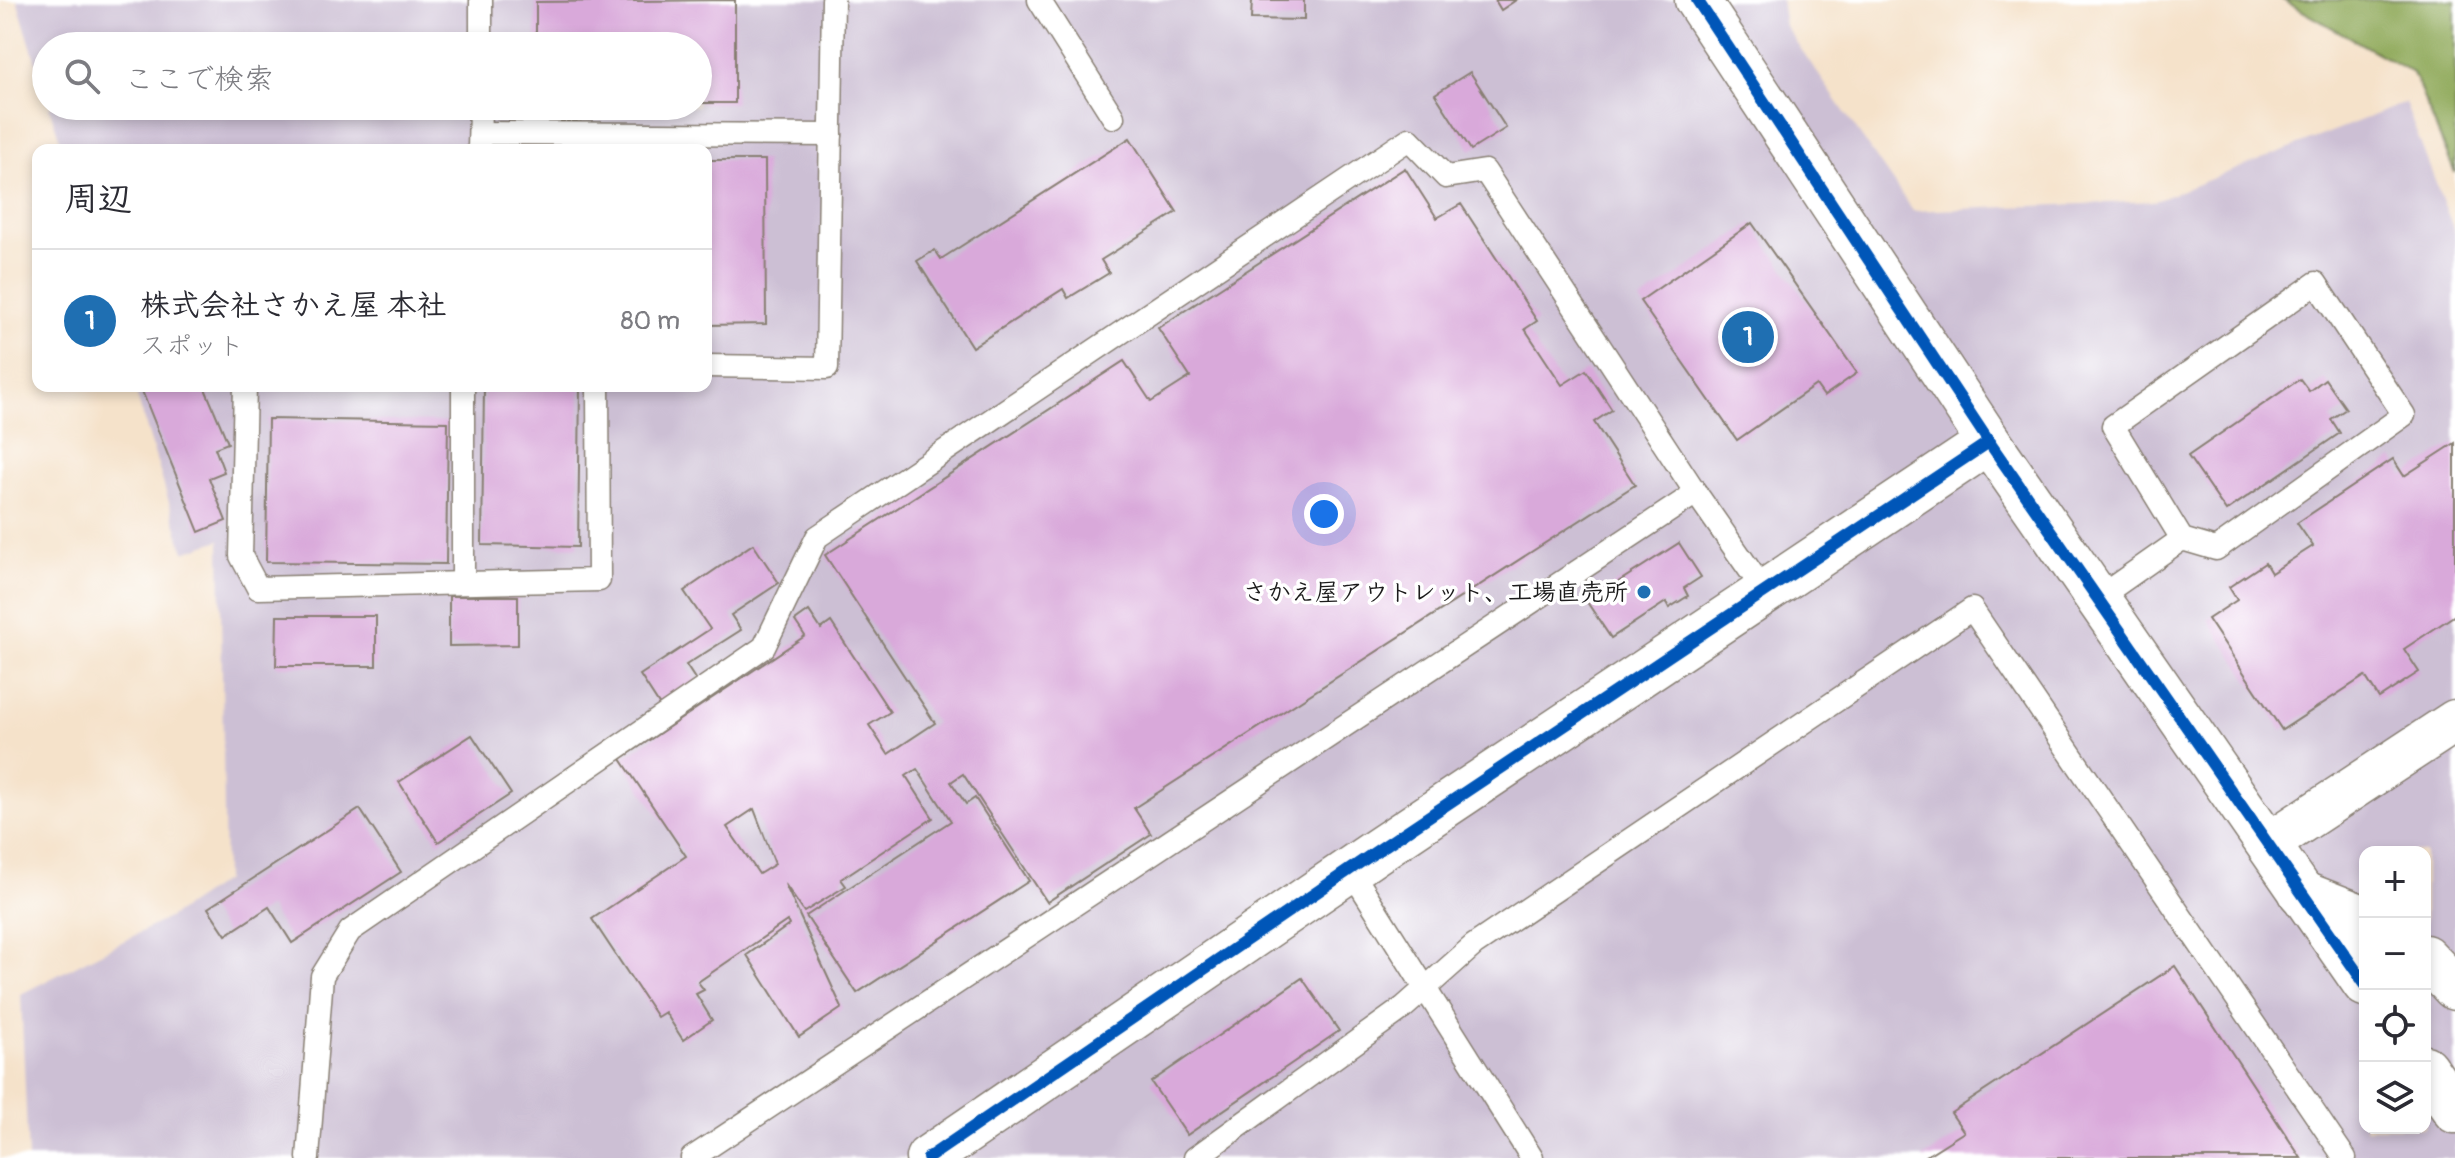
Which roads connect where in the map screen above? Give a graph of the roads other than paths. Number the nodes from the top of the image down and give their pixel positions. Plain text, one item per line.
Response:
1 (481, 0) edge
2 (833, 0) edge
3 (1039, 0) edge
4 (1697, 0) edge
5 (481, 32) edge
6 (1113, 117) dead end
7 (480, 120) edge
8 (831, 135) junction
9 (480, 142) edge
10 (712, 366) edge
11 (245, 392) edge
12 (463, 392) edge
13 (598, 392) edge
14 (1989, 442) junction
15 (1696, 493) junction
16 (2182, 539) junction
17 (463, 583) junction
18 (1765, 592) junction
19 (2098, 598) junction
20 (2455, 721) edge
21 (2268, 844) junction
22 (1350, 869) junction
23 (2301, 893) junction
24 (2359, 916) edge
25 (2431, 963) edge
26 (2359, 975) edge
27 (1425, 988) junction
28 (2455, 988) edge
29 (2431, 1077) edge
30 (2455, 1111) edge
31 (308, 1158) edge
32 (692, 1158) edge
33 (928, 1158) edge
34 (1195, 1158) edge
35 (1532, 1158) edge
36 (2345, 1158) edge

1 - 5 lane
2 - 8 lane
3 - 6 lane
4 - 14 street
7 - 9 lane
8 - 9 lane
8 - 10 lane
11 - 17 lane
12 - 17 lane
13 - 17 lane
14 - 18 street
14 - 19 street
15 - 18 lane
15 - 31 lane
15 - 32 lane
16 - 16 lane
16 - 19 lane
18 - 22 street
19 - 21 street
20 - 21 street
21 - 23 street
22 - 27 lane
22 - 33 street
23 - 24 street
23 - 26 street
25 - 28 street
27 - 34 lane
27 - 35 lane
27 - 36 lane
29 - 30 street

